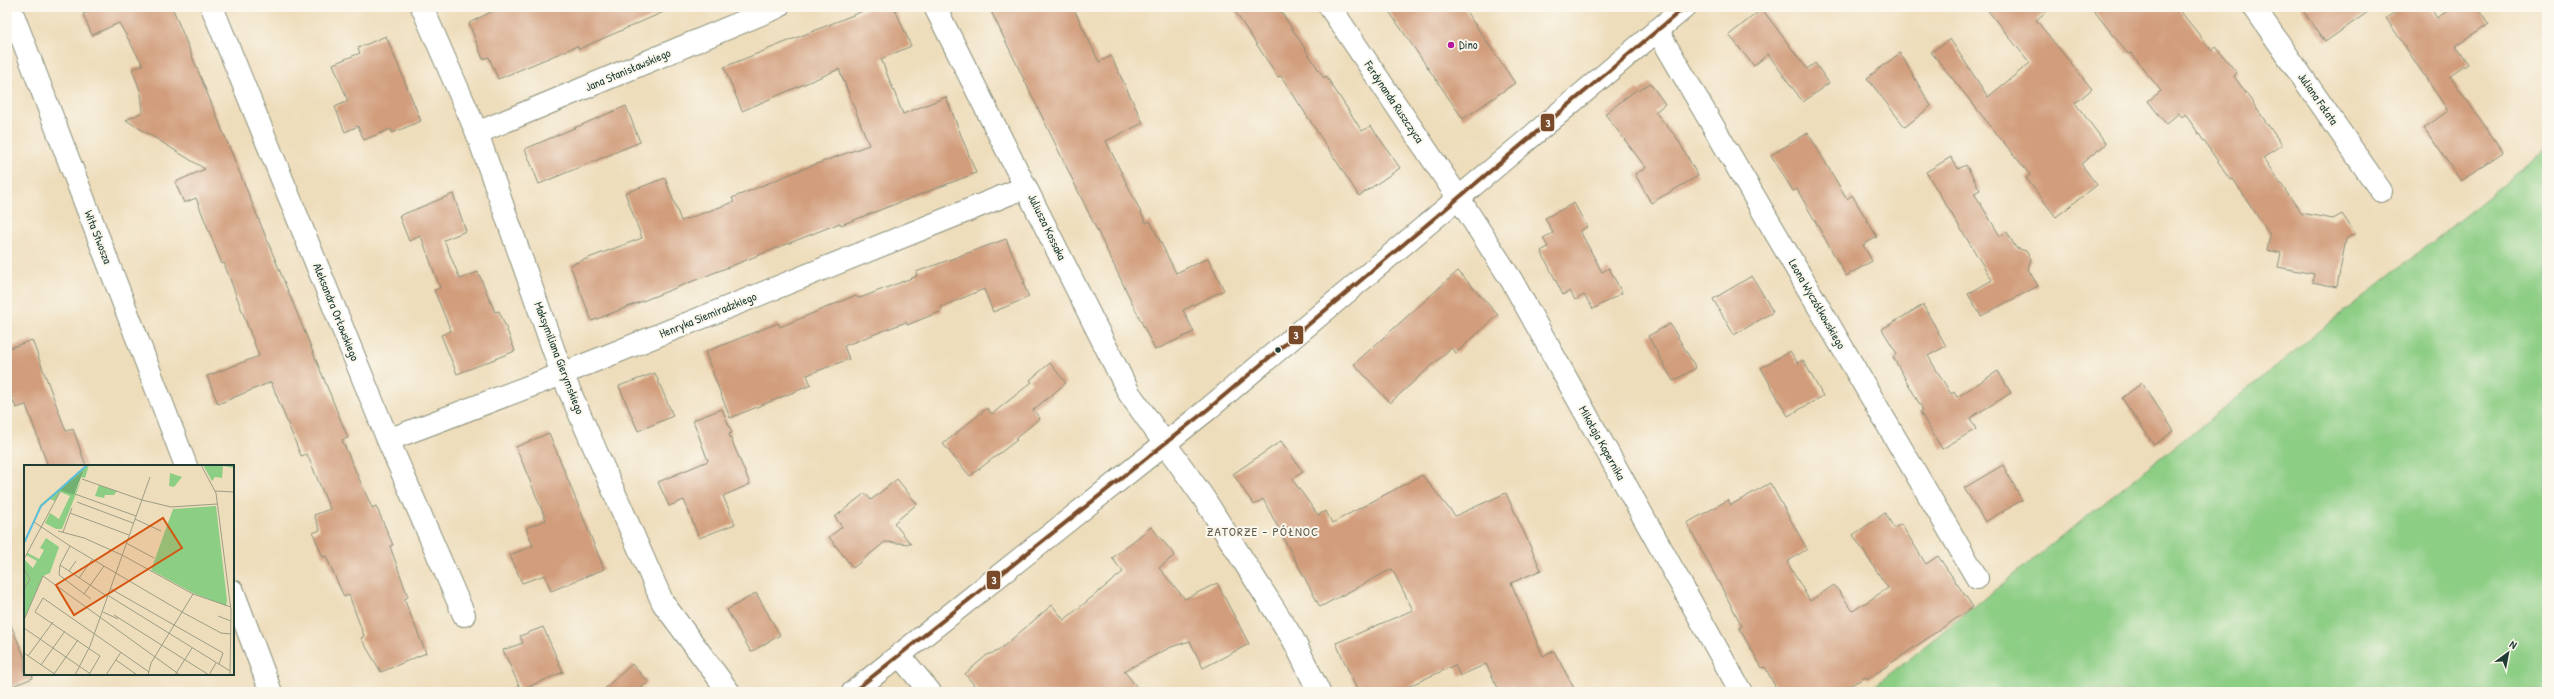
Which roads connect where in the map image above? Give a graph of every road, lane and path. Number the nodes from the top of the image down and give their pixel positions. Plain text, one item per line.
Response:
1 (10, 7) edge
2 (212, 7) edge
3 (422, 7) edge
4 (778, 7) edge
5 (936, 7) edge
6 (1330, 7) edge
7 (1685, 7) edge
8 (2254, 7) edge
9 (1657, 30) junction
10 (477, 133) junction
11 (1026, 187) junction
12 (2381, 191) dead end
13 (1458, 197) junction
14 (562, 374) junction
15 (388, 440) junction
16 (1163, 444) junction
17 (186, 465) edge
18 (1978, 578) dead end
19 (234, 594) edge
20 (464, 615) dead end
21 (900, 656) junction
22 (271, 692) edge
23 (729, 692) edge
24 (853, 692) edge
25 (930, 692) edge
26 (1319, 692) edge
27 (1741, 692) edge

1 - 17 street, Wita Stwosza
2 - 15 street, Aleksandra Orłowskiego
3 - 10 street, Maksymiliana Gierymskiego
4 - 10 street, Jana Stanisławskiego
5 - 11 street, Juliusza Kossaka
6 - 13 street, Ferdynanda Ruszczyca
7 - 9 street
8 - 12 street, Juliana Fałata
9 - 13 street
9 - 18 street, Leona Wyczółkowskiego
10 - 14 street, Maksymiliana Gierymskiego
11 - 14 street, Henryka Siemiradzkiego
11 - 16 street, Juliusza Kossaka
13 - 16 street
13 - 27 street, Mikołaja Kopernika
14 - 15 street, Henryka Siemiradzkiego
14 - 23 street, Maksymiliana Gierymskiego
15 - 20 street, Aleksandra Orłowskiego
16 - 21 street
16 - 26 street, Juliusza Kossaka
19 - 22 street
21 - 24 street
21 - 25 street

